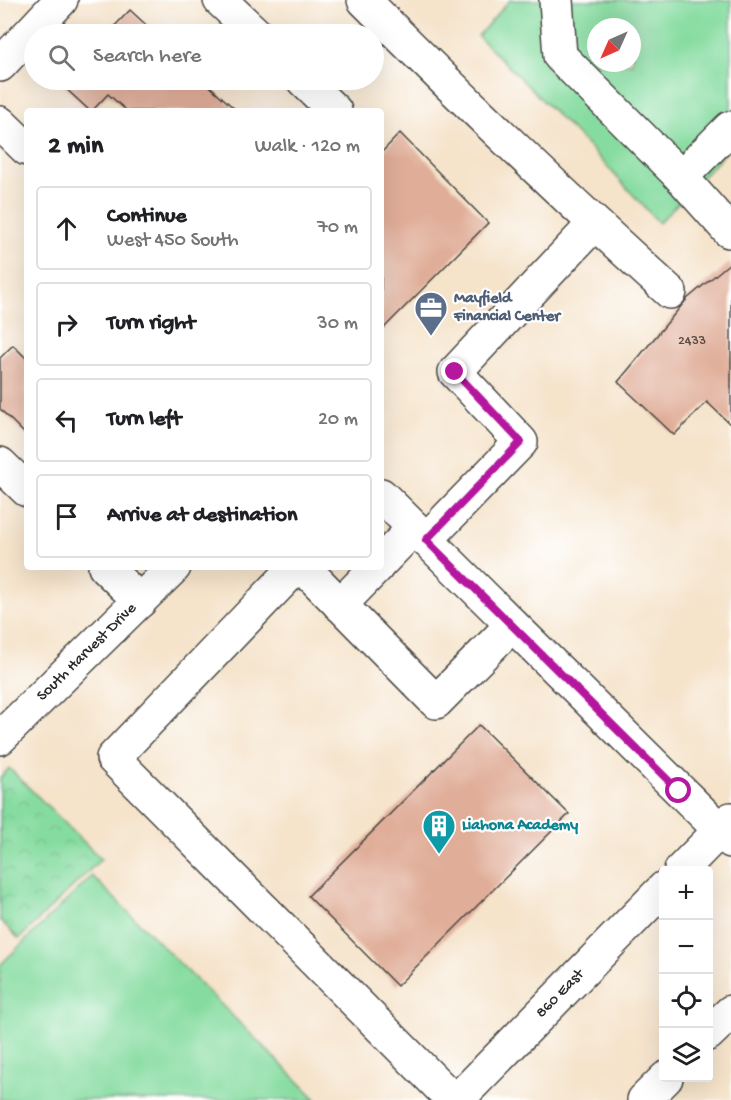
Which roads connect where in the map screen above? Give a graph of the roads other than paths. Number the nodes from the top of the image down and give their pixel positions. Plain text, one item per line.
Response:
1 (61, 0) edge
2 (364, 0) edge
3 (556, 0) edge
4 (231, 4) edge
5 (38, 24) edge
6 (248, 24) edge
7 (24, 39) edge
8 (0, 65) edge
9 (313, 90) edge
10 (332, 108) edge
11 (0, 123) edge
12 (731, 128) edge
13 (24, 146) edge
14 (681, 177) junction
15 (594, 224) junction
16 (729, 231) dead end
17 (670, 292) dead end
18 (0, 464) edge
19 (24, 487) edge
20 (384, 498) edge
21 (420, 534) junction
22 (384, 560) edge
23 (108, 570) edge
24 (171, 570) edge
25 (293, 570) edge
26 (306, 570) edge
27 (373, 570) edge
28 (140, 601) junction
29 (340, 605) junction
30 (512, 626) junction
31 (0, 738) edge
32 (727, 830) edge
33 (686, 866) edge
34 (659, 892) edge
35 (731, 1012) edge
36 (713, 1029) edge
37 (661, 1082) edge
38 (453, 1100) edge
39 (457, 1100) edge
40 (644, 1100) edge

1 - 5 street
2 - 15 street
3 - 14 street
4 - 6 street
7 - 8 street
9 - 10 street
11 - 13 street
12 - 14 street
14 - 16 street
15 - 17 street
15 - 21 street
18 - 19 street
20 - 21 street
21 - 22 street
21 - 30 street
23 - 28 street
24 - 28 street, South Harvest Drive
25 - 38 street
26 - 29 street
27 - 29 street
28 - 31 street, South Harvest Drive
29 - 30 street
30 - 32 street
32 - 33 street
34 - 39 street, 860 East
35 - 36 street
37 - 40 street

